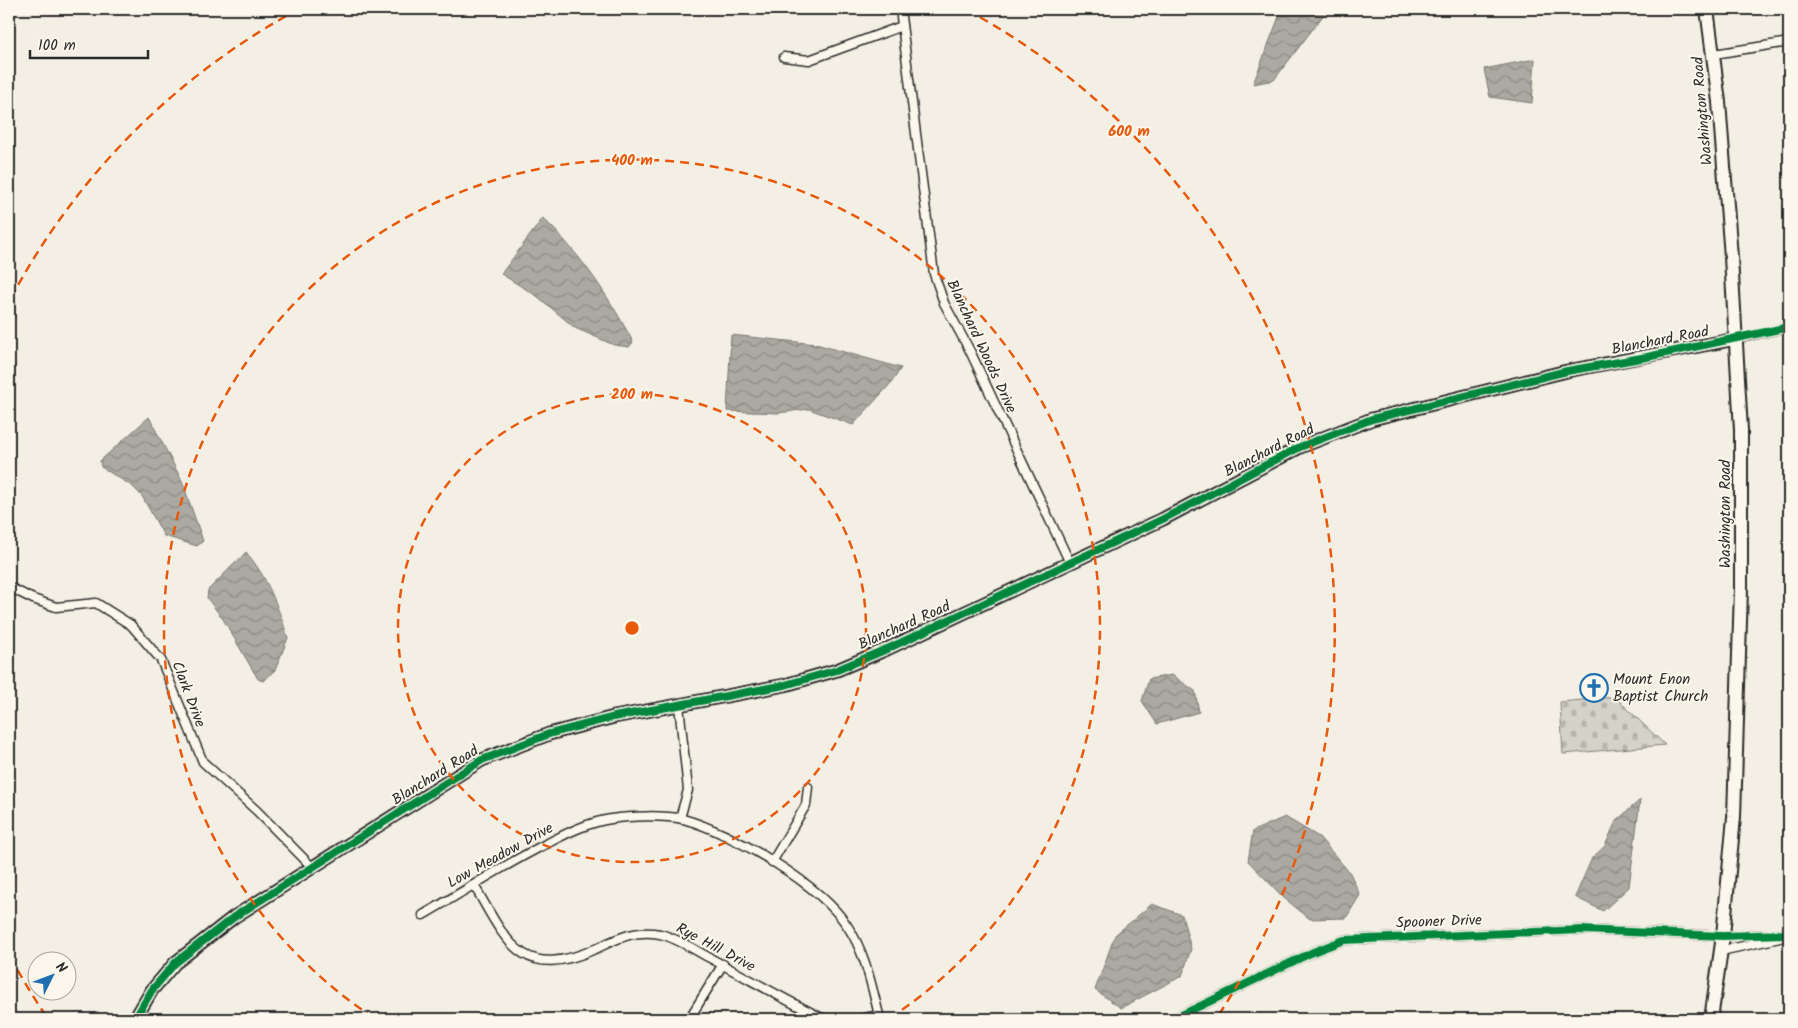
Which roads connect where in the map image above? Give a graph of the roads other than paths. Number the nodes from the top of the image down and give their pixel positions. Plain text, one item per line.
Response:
1 (900, 9) edge
2 (1707, 9) edge
3 (902, 26) junction
4 (1789, 42) edge
5 (1714, 54) junction
6 (784, 57) dead end
7 (1789, 327) edge
8 (1736, 339) junction
9 (1070, 563) junction
10 (9, 586) edge
11 (679, 705) junction
12 (808, 787) dead end
13 (680, 818) junction
14 (772, 862) junction
15 (313, 868) junction
16 (474, 885) junction
17 (423, 915) dead end
18 (1789, 935) edge
19 (1723, 936) junction
20 (1721, 952) junction
21 (723, 964) junction
22 (880, 1017) edge
23 (135, 1019) edge
24 (689, 1019) edge
25 (829, 1019) edge
26 (860, 1019) edge
27 (1173, 1019) edge
28 (1711, 1019) edge

1 - 3 street, Blanchard Woods Drive
2 - 5 main road, Washington Road
3 - 6 street
3 - 9 street, Blanchard Woods Drive
4 - 5 street
5 - 8 main road, Washington Road
7 - 8 street
8 - 9 street, Blanchard Road
8 - 19 main road, Washington Road
9 - 11 street, Blanchard Road
10 - 15 street, Clark Drive
11 - 13 street
11 - 15 street, Blanchard Road
12 - 14 street
13 - 14 street, Low Meadow Drive
13 - 16 street, Low Meadow Drive
14 - 22 street, Low Meadow Drive
15 - 23 street, Blanchard Road
16 - 17 street, Low Meadow Drive
16 - 21 street, Rye Hill Drive
18 - 19 street, Spooner Drive
18 - 20 street
19 - 20 main road, Washington Road
19 - 27 street, Spooner Drive
20 - 28 main road, Washington Road
21 - 24 street
21 - 25 street, Rye Hill Drive
22 - 26 street

